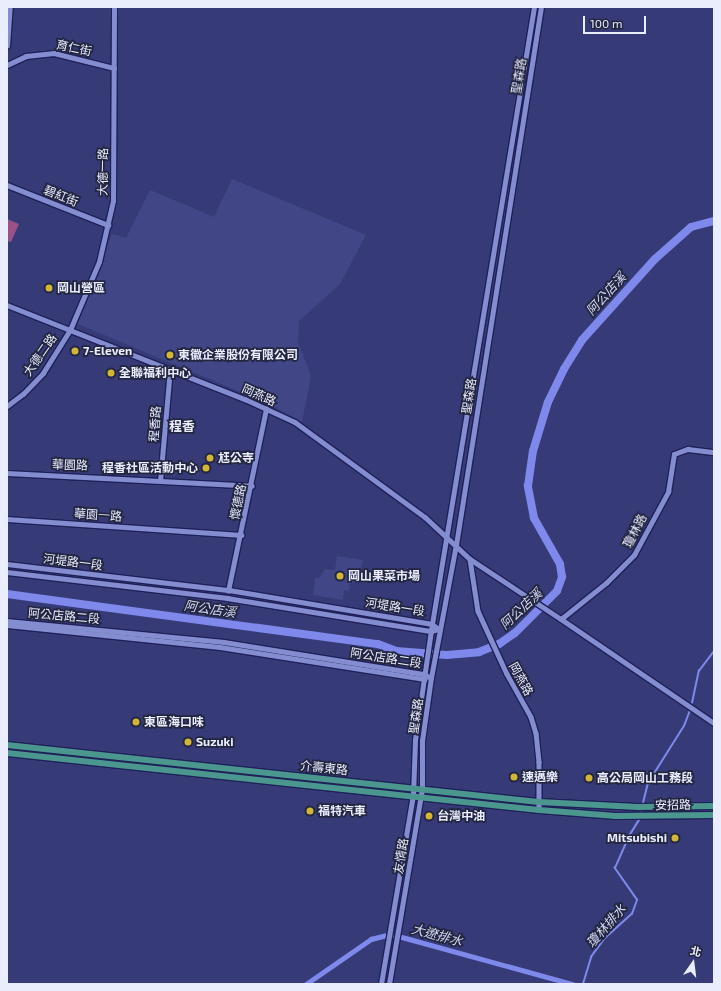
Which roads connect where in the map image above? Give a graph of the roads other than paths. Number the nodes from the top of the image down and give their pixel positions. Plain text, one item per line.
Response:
1 (10, 7) edge
2 (114, 7) edge
3 (534, 7) edge
4 (541, 7) edge
5 (7, 46) edge
6 (7, 65) edge
7 (114, 68) junction
8 (7, 185) edge
9 (108, 225) junction
10 (7, 305) edge
11 (70, 330) junction
12 (170, 369) junction
13 (7, 406) edge
14 (266, 409) junction
15 (714, 452) edge
16 (7, 473) edge
17 (160, 481) junction
18 (252, 486) junction
19 (7, 519) edge
20 (241, 535) junction
21 (446, 537) junction
22 (456, 545) junction
23 (470, 560) junction
24 (7, 564) edge
25 (7, 572) edge
26 (228, 590) junction
27 (228, 598) junction
28 (560, 620) junction
29 (7, 621) edge
30 (432, 624) junction
31 (7, 625) edge
32 (439, 629) junction
33 (431, 634) junction
34 (425, 671) junction
35 (431, 678) junction
36 (423, 680) junction
37 (714, 723) edge
38 (7, 745) edge
39 (7, 753) edge
40 (414, 788) junction
41 (422, 788) junction
42 (413, 795) junction
43 (421, 796) junction
44 (540, 802) junction
45 (606, 806) junction
46 (714, 806) edge
47 (638, 807) joint
48 (652, 807) junction
49 (539, 810) junction
50 (714, 815) edge
51 (605, 816) junction
52 (652, 816) junction
53 (632, 817) joint
54 (381, 984) edge
55 (389, 984) edge

1 - 5 street
2 - 7 street, 大德一路
3 - 21 street, 聖森路
4 - 22 street, 聖森路
6 - 7 street, 育仁街
7 - 9 street, 大德一路
8 - 9 street, 碧紅街
9 - 11 street, 大德一路
10 - 11 street, 岡燕路
11 - 12 street, 岡燕路
11 - 13 street, 大德二路
12 - 14 street, 岡燕路
12 - 17 street, 程香路
14 - 18 street, 懷德路
14 - 21 street, 岡燕路
15 - 28 street, 瓊林路
16 - 17 street, 華園路
17 - 18 street, 華園路
18 - 20 street, 懷德路
19 - 20 street, 華園一路
20 - 26 street, 懷德路
21 - 22 street, 岡燕路
21 - 30 street, 聖森路
22 - 23 street, 岡燕路
22 - 32 street, 聖森路
23 - 28 street, 岡燕路
23 - 44 street, 岡燕路
24 - 26 street, 河堤路一段
25 - 27 street, 河堤路一段
26 - 27 street, 懷德路
26 - 30 street, 河堤路一段
27 - 33 street, 河堤路一段
28 - 37 street
29 - 34 street, 阿公店路二段
30 - 32 street, 河堤路一段
30 - 33 street, 聖森路
31 - 36 street, 阿公店路二段
32 - 33 street, 河堤路一段
32 - 35 street, 聖森路
33 - 34 street, 聖森路
34 - 35 street, 阿公店路二段
34 - 36 street, 聖森路
35 - 36 street, 阿公店路二段
35 - 41 street, 聖森路
36 - 40 street, 聖森路
38 - 40 main road, 介壽東路
39 - 42 main road, 介壽東路
40 - 41 main road, 介壽東路
40 - 42 street, 友情路
41 - 43 street, 友情路
41 - 44 main road, 介壽東路
42 - 43 main road, 介壽東路
42 - 54 street, 友情路
43 - 49 main road, 介壽東路
43 - 55 street, 友情路
44 - 45 main road, 介壽東路
44 - 49 street, 岡燕路
45 - 47 main road, 介壽東路
45 - 51 main road
46 - 48 main road, 安招路
47 - 48 main road, 安招路
48 - 52 main road
49 - 51 main road, 介壽東路
50 - 52 main road, 安招路
51 - 53 main road, 介壽東路
52 - 53 main road, 安招路

